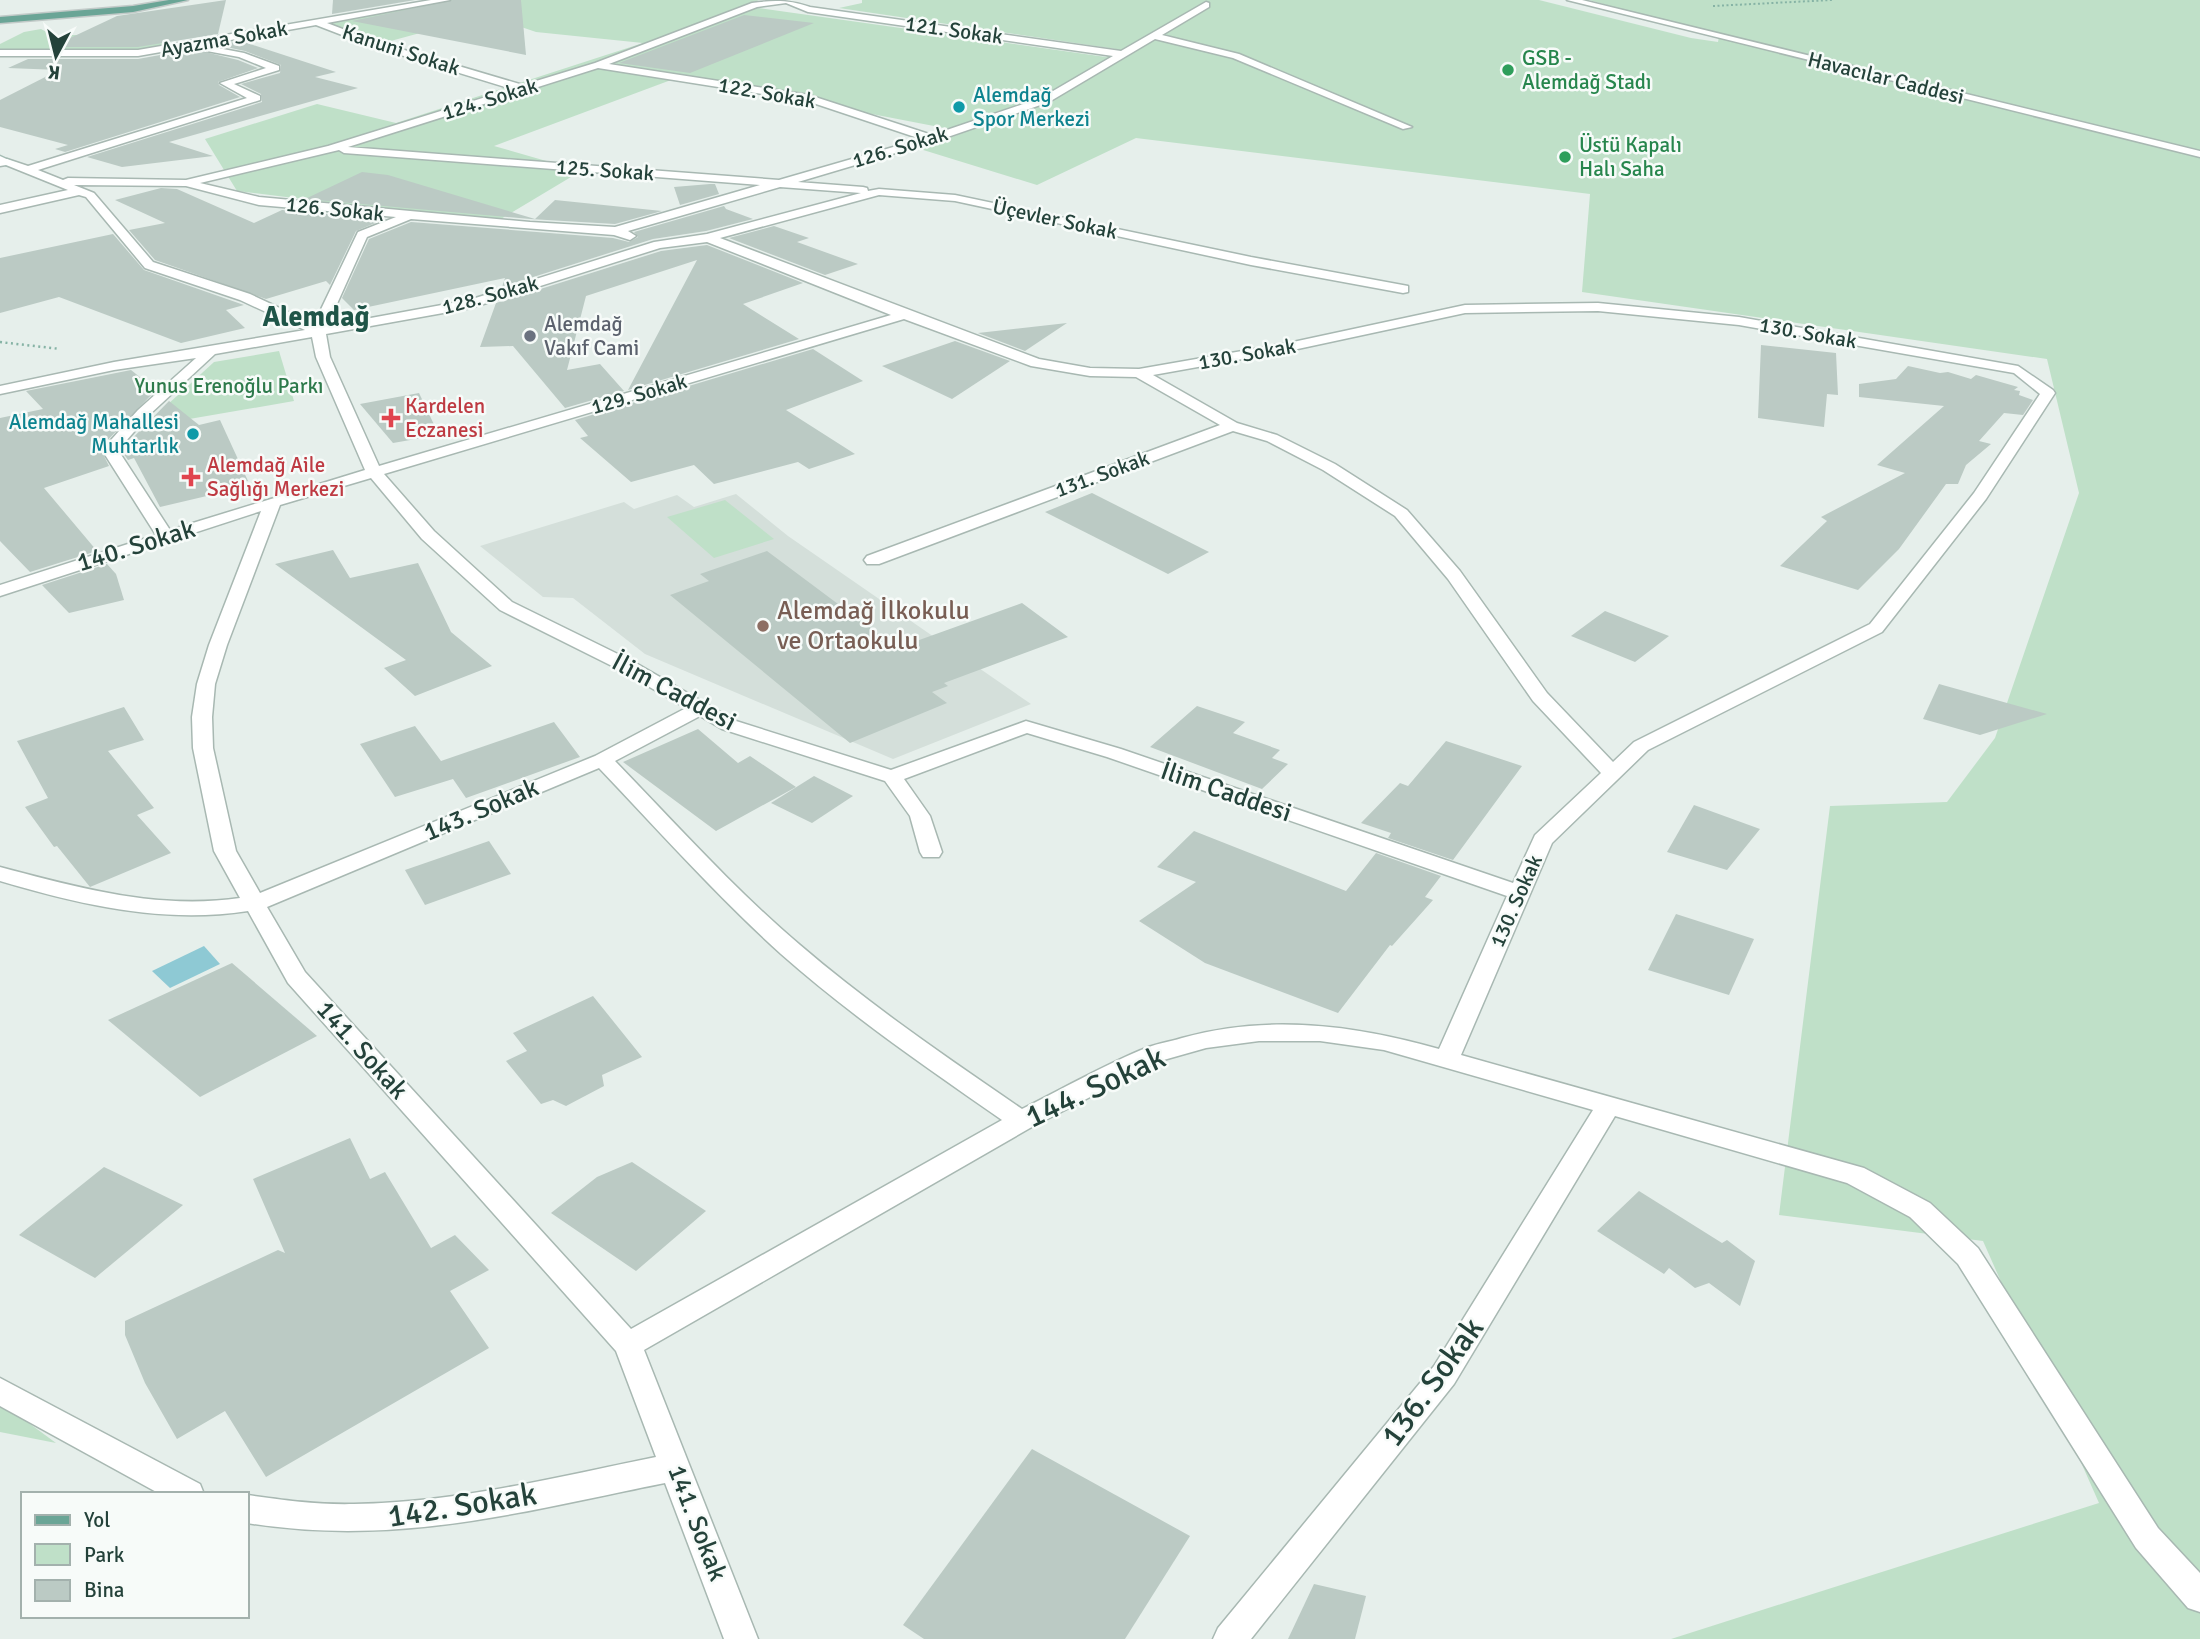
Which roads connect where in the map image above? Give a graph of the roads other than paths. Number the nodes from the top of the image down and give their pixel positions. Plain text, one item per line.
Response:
1 (184, 0) edge
2 (446, 0) edge
3 (1571, 0) edge
4 (790, 1) edge
5 (1206, 5) dead end
6 (0, 20) edge
7 (318, 23) junction
8 (1155, 36) junction
9 (187, 44) junction
10 (0, 53) edge
11 (1121, 54) junction
12 (598, 65) junction
13 (524, 89) junction
14 (1407, 127) dead end
15 (932, 139) junction
16 (331, 149) junction
17 (2200, 155) edge
18 (2, 161) edge
19 (28, 170) junction
20 (56, 181) junction
21 (782, 182) junction
22 (186, 183) junction
23 (80, 191) junction
24 (879, 192) junction
25 (0, 209) edge
26 (410, 216) junction
27 (616, 231) junction
28 (708, 238) junction
29 (658, 245) junction
30 (1403, 289) dead end
31 (904, 316) junction
32 (318, 331) junction
33 (211, 351) junction
34 (1139, 373) junction
35 (0, 390) edge
36 (1232, 426) junction
37 (374, 472) junction
38 (272, 502) junction
39 (166, 537) junction
40 (873, 559) dead end
41 (0, 590) edge
42 (701, 709) junction
43 (602, 760) junction
44 (1613, 773) junction
45 (892, 777) junction
46 (931, 852) dead end
47 (0, 874) edge
48 (1520, 893) junction
49 (257, 903) junction
50 (1446, 1060) junction
51 (1608, 1106) junction
52 (1021, 1121) junction
53 (628, 1345) junction
54 (0, 1391) edge
55 (676, 1467) junction
56 (184, 1492) edge
57 (248, 1509) edge
58 (2200, 1597) edge
59 (741, 1639) edge
60 (1230, 1639) edge

1 - 6 main road
2 - 7 street, Ayazma Sokak
3 - 17 street, Havacılar Caddesi
4 - 11 street, 121. Sokak
4 - 12 street, 124. Sokak
5 - 8 street, 126. Sokak
7 - 9 street, Ayazma Sokak
7 - 13 street, Kanuni Sokak
8 - 11 street, 126. Sokak
8 - 14 street
9 - 10 street, Ayazma Sokak
9 - 19 street
11 - 15 street, 126. Sokak
12 - 13 street, 124. Sokak
12 - 15 street, 122. Sokak
13 - 16 street, 124. Sokak
15 - 21 street, 126. Sokak
16 - 21 street, 125. Sokak
16 - 22 street, 124. Sokak
18 - 19 street
19 - 20 street
20 - 22 street, 126. Sokak
20 - 23 street
21 - 24 street, 125. Sokak
21 - 27 street, 126. Sokak
22 - 26 street, 126. Sokak
23 - 25 street
23 - 32 street
24 - 28 street, Üçevler Sokak
24 - 30 street, Üçevler Sokak
26 - 27 street, 126. Sokak
26 - 32 street
27 - 29 street, 126. Sokak
28 - 29 street, 130. Sokak
28 - 31 street, 130. Sokak
29 - 32 street, 128. Sokak
31 - 34 street, 130. Sokak
31 - 37 street, 129. Sokak
32 - 33 street, 128. Sokak
32 - 37 street, İlim Caddesi
33 - 35 street, 128. Sokak
33 - 39 street
34 - 36 street
34 - 44 street, 130. Sokak
36 - 40 street, 131. Sokak
36 - 44 street
37 - 38 street
37 - 42 street, İlim Caddesi
38 - 39 street, 140. Sokak
38 - 49 street, 141. Sokak
39 - 41 street, 140. Sokak
42 - 43 street, 143. Sokak
42 - 45 street, İlim Caddesi
43 - 49 street, 143. Sokak
43 - 52 street
44 - 48 street, 130. Sokak
45 - 46 street
45 - 48 street, İlim Caddesi
47 - 49 street, 143. Sokak
48 - 50 street, 130. Sokak
49 - 53 street, 141. Sokak
50 - 51 street, 144. Sokak
50 - 52 street, 144. Sokak
51 - 58 street, 144. Sokak
51 - 60 street, 136. Sokak
52 - 53 street, 144. Sokak
53 - 55 street, 141. Sokak
54 - 56 street
55 - 57 street, 142. Sokak
55 - 59 street, 141. Sokak

